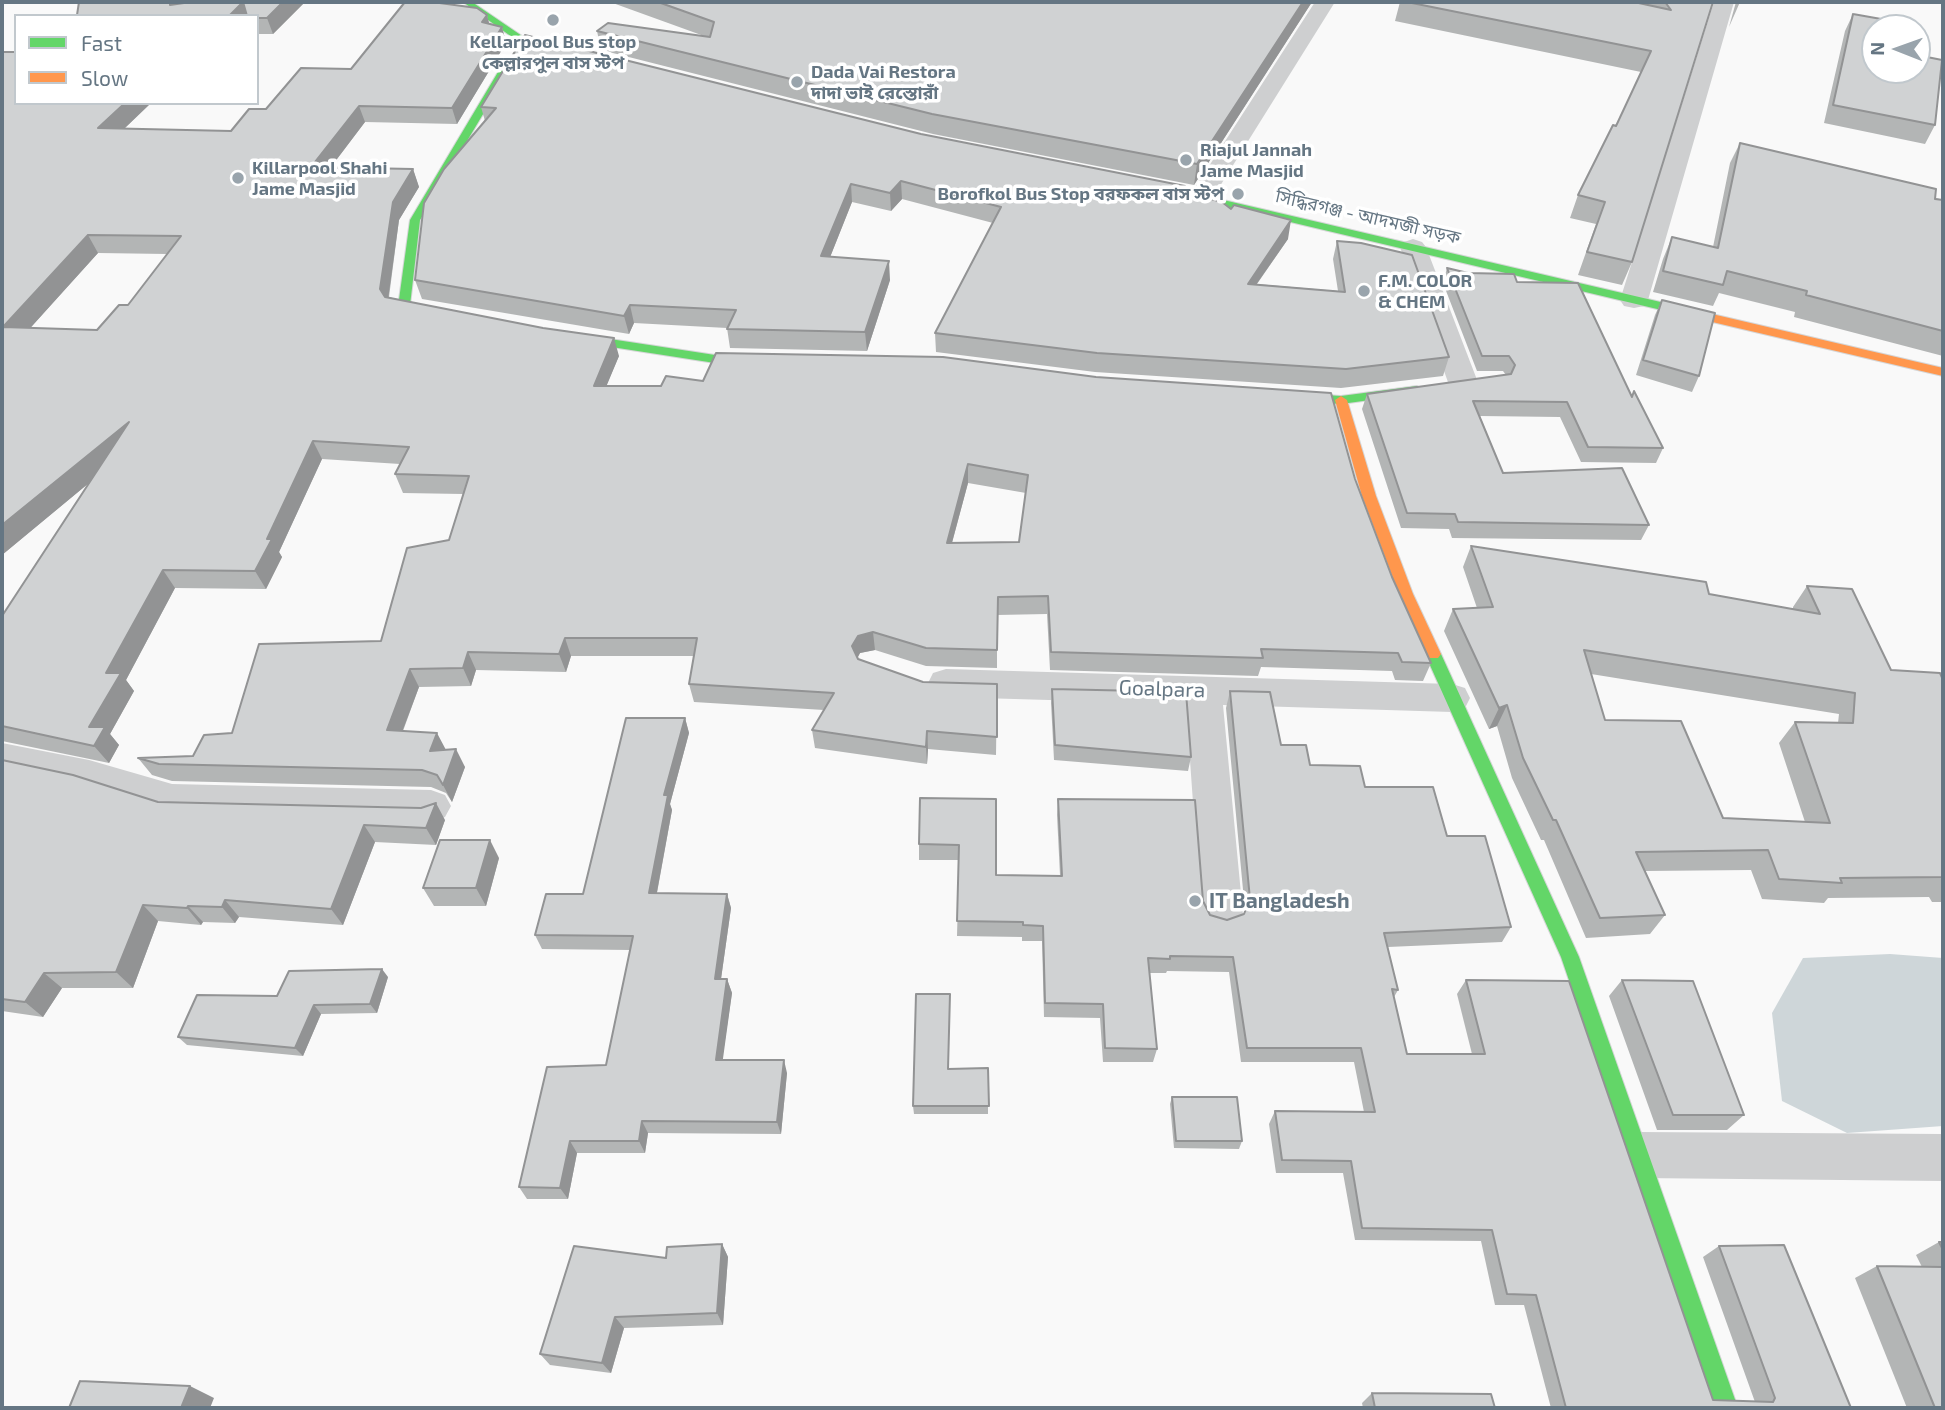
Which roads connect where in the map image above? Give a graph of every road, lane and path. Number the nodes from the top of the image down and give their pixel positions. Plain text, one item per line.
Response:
1 (467, 2) edge
2 (1325, 2) edge
3 (1724, 2) edge
4 (522, 40) junction
5 (586, 57) edge
6 (1160, 189) edge
7 (1201, 197) junction
8 (1413, 247) junction
9 (1634, 300) junction
10 (462, 318) edge
11 (549, 334) edge
12 (782, 360) edge
13 (1943, 372) edge
14 (1458, 385) joint
15 (1272, 395) edge
16 (1341, 400) junction
17 (912, 678) edge
18 (1203, 691) junction
19 (1452, 698) junction
20 (2, 758) edge
21 (431, 806) edge
22 (1222, 915) edge
23 (1639, 1155) junction
24 (1943, 1158) edge
25 (1727, 1408) edge

1 - 4 street
2 - 7 street
3 - 9 street
4 - 5 street
4 - 10 street
6 - 7 street, সিদ্ধিরগঞ্জ - আদমজী সড়ক
7 - 8 street, সিদ্ধিরগঞ্জ - আদমজী সড়ক
8 - 9 street, সিদ্ধিরগঞ্জ - আদমজী সড়ক
8 - 14 street
9 - 13 street, সিদ্ধিরগঞ্জ - আদমজী সড়ক
11 - 12 street
14 - 16 street
15 - 16 street
16 - 19 street
17 - 18 street, Goalpara
18 - 19 street, Goalpara
18 - 22 street
19 - 23 street
20 - 21 street
23 - 24 street
23 - 25 street

